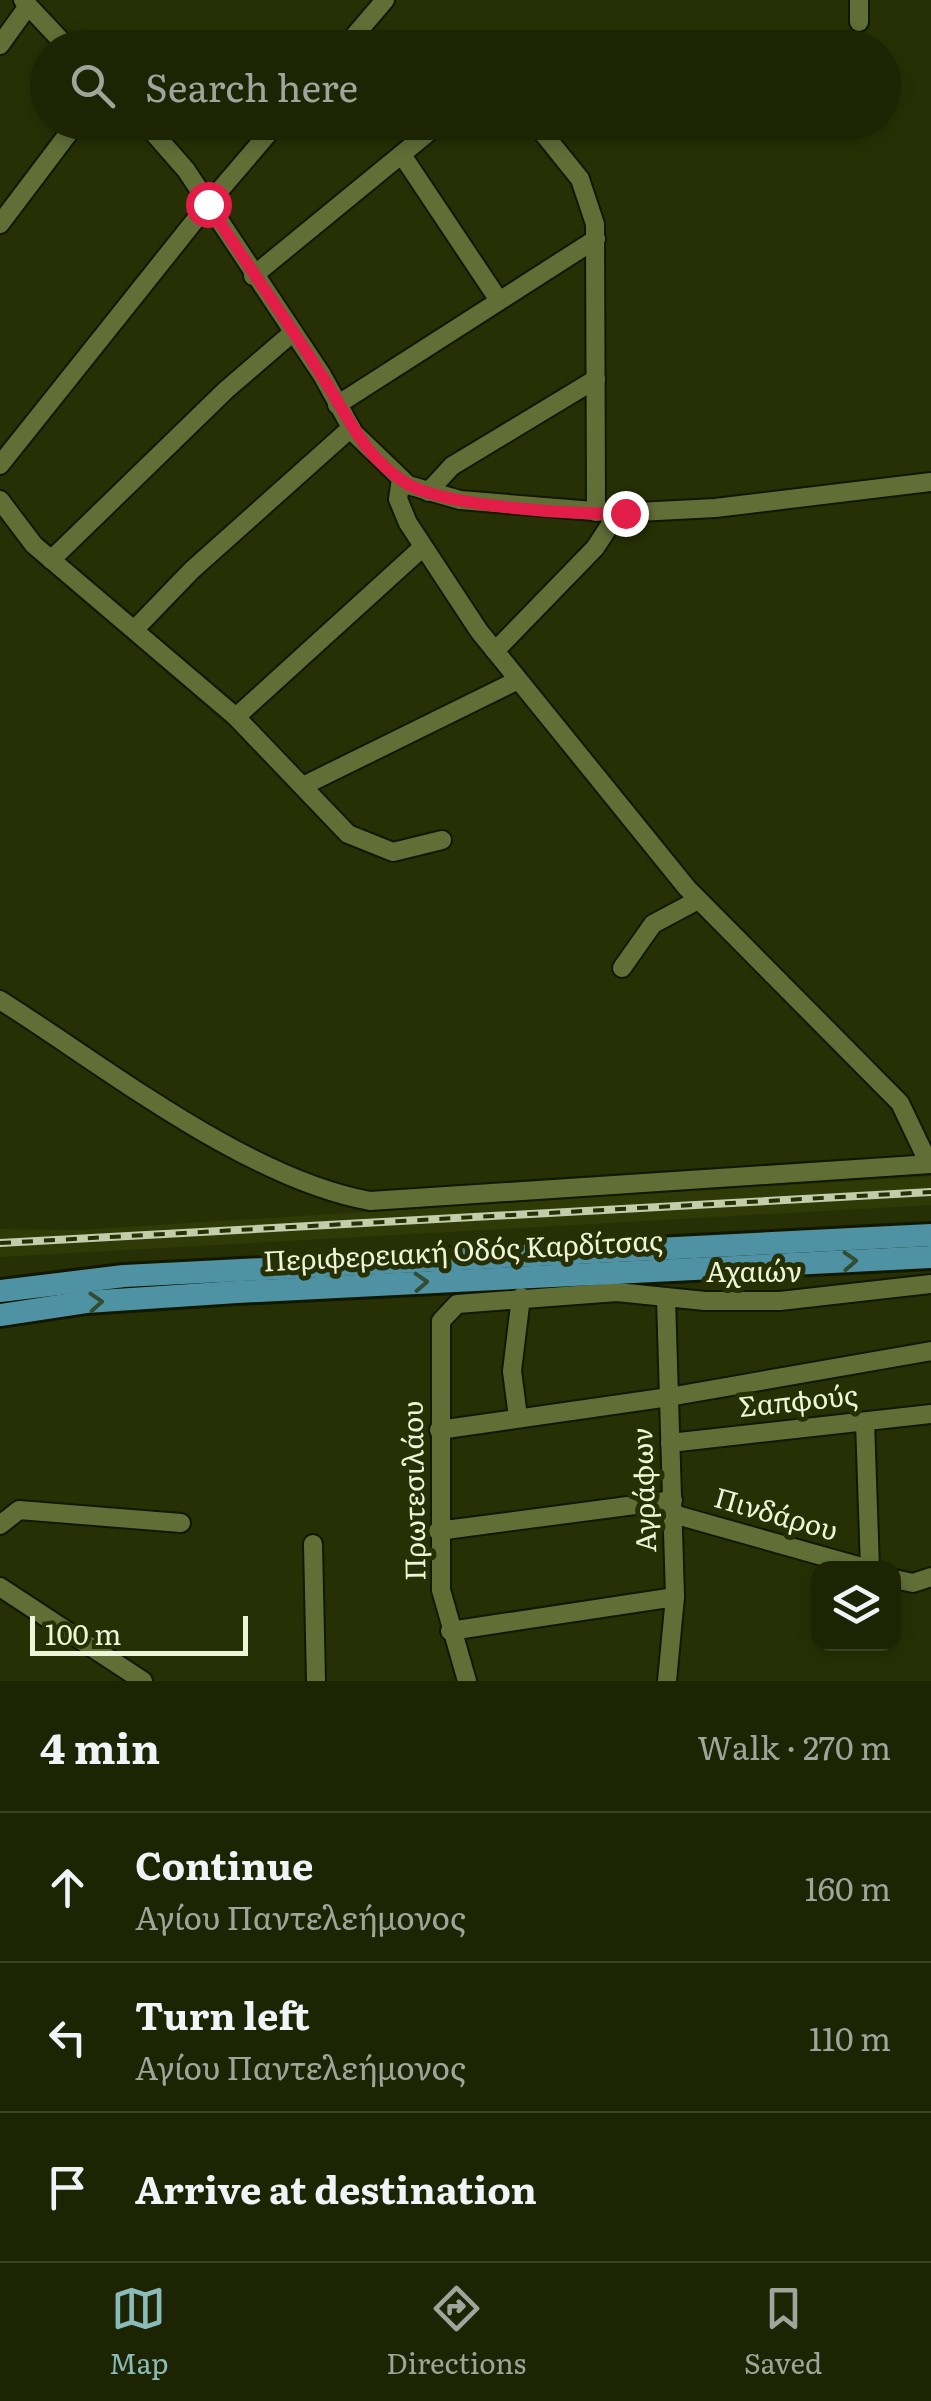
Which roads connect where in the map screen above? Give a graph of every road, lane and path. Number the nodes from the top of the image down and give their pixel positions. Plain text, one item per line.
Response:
1 (386, 0) edge
2 (860, 0) edge
3 (26, 3) edge
4 (859, 22) dead end
5 (51, 30) edge
6 (360, 30) edge
7 (0, 44) edge
8 (63, 140) edge
9 (162, 140) edge
10 (263, 140) edge
11 (420, 140) edge
12 (549, 140) edge
13 (402, 155) junction
14 (208, 204) junction
15 (0, 224) edge
16 (596, 239) junction
17 (253, 276) junction
18 (498, 299) junction
19 (291, 334) junction
20 (596, 379) junction
21 (337, 405) junction
22 (351, 428) junction
23 (0, 465) edge
24 (400, 479) junction
25 (931, 482) edge
26 (428, 492) junction
27 (0, 500) edge
28 (596, 512) junction
29 (618, 514) junction
30 (423, 547) junction
31 (51, 560) junction
32 (134, 628) junction
33 (494, 651) junction
34 (518, 680) junction
35 (236, 717) junction
36 (306, 785) junction
37 (442, 840) dead end
38 (698, 900) junction
39 (622, 968) dead end
40 (0, 1000) edge
41 (930, 1164) edge
42 (931, 1235) edge
43 (931, 1258) edge
44 (931, 1284) edge
45 (0, 1290) edge
46 (521, 1297) junction
47 (666, 1298) junction
48 (457, 1304) joint
49 (0, 1315) edge
50 (931, 1351) edge
51 (669, 1397) junction
52 (931, 1414) edge
53 (518, 1417) junction
54 (866, 1422) junction
55 (439, 1430) junction
56 (670, 1443) junction
57 (673, 1507) junction
58 (181, 1523) dead end
59 (0, 1525) edge
60 (438, 1531) junction
61 (313, 1544) dead end
62 (846, 1561) edge
63 (868, 1561) edge
64 (931, 1577) edge
65 (901, 1580) edge
66 (0, 1588) edge
67 (674, 1597) junction
68 (450, 1631) junction
69 (142, 1681) edge
70 (316, 1681) edge
71 (466, 1681) edge
72 (668, 1681) edge

1 - 6 street
2 - 4 street
3 - 5 street
3 - 7 street
8 - 15 street
9 - 14 street
10 - 14 street
11 - 13 street
12 - 16 street
13 - 17 street
13 - 18 street
14 - 17 street
14 - 23 street
16 - 18 street
16 - 20 street
17 - 19 street
18 - 21 street
19 - 21 street
19 - 31 street
20 - 26 street
20 - 28 street
21 - 22 street
22 - 24 street
22 - 32 street
24 - 26 street
24 - 30 street
25 - 29 street
26 - 28 street
27 - 31 street
28 - 29 street
29 - 33 street
30 - 33 street
30 - 35 street
31 - 32 street
32 - 35 street
33 - 34 street
34 - 36 street
34 - 38 street
35 - 36 street
36 - 37 street
38 - 39 street
38 - 41 street
40 - 41 street
42 - 45 main road, Περιφερειακή Οδός Καρδίτσας
49 -> 43 main road, Περιφερειακή Οδός Καρδίτσας
44 - 47 street, Αχαιών
46 - 47 street, Αχαιών
46 - 48 street, Αχαιών
46 - 53 street
47 - 51 street, Αγράφων
48 - 55 street, Πρωτεσιλάου
50 - 51 street
51 - 53 street
51 - 56 street, Αγράφων
52 - 54 street, Σαπφούς
53 - 55 street
54 - 56 street, Σαπφούς
54 - 63 street
55 - 60 street, Πρωτεσιλάου
56 - 57 street, Αγράφων
57 - 60 street
57 - 62 street, Πινδάρου
57 - 67 street, Αγράφων
58 - 59 street
60 - 68 street, Πρωτεσιλάου
61 - 70 street
64 - 65 street
66 - 69 street
67 - 68 street
67 - 72 street, Αγράφων
68 - 71 street, Πρωτεσιλάου

